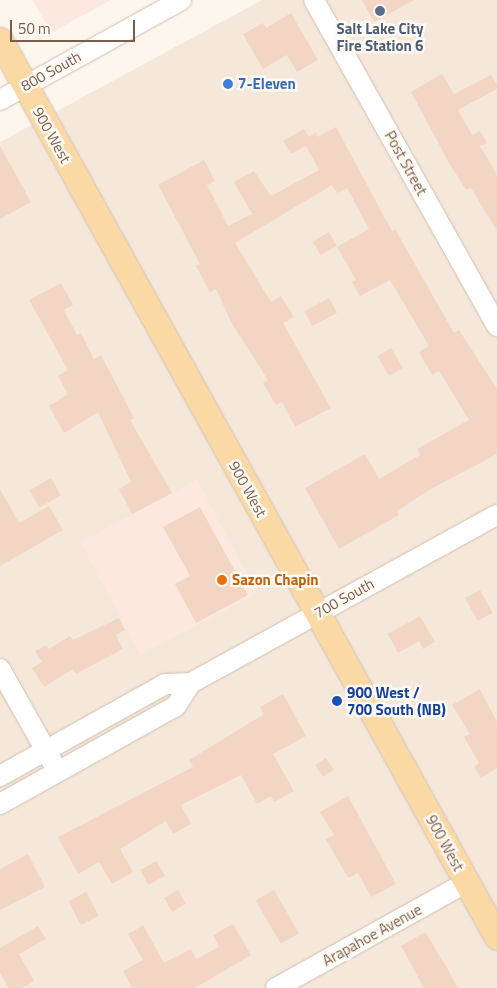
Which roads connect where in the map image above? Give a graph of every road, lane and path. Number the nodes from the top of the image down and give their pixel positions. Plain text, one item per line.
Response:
1 (181, 0) edge
2 (314, 0) edge
3 (0, 40) edge
4 (25, 86) junction
5 (0, 100) edge
6 (497, 326) edge
7 (497, 514) edge
8 (318, 613) junction
9 (0, 668) edge
10 (191, 683) junction
11 (46, 751) junction
12 (58, 772) junction
13 (0, 776) edge
14 (0, 804) edge
15 (467, 882) junction
16 (497, 937) edge
17 (276, 988) edge

1 - 4 street, 800 South
2 - 6 street, Post Street
3 - 4 main road, 900 West
4 - 5 street, 800 South
4 - 8 main road, 900 West
7 - 8 street, 700 South
8 - 10 street, 700 South
8 - 15 main road, 900 West
9 - 11 street
10 - 11 street, 700 South
10 - 12 street, 700 South
11 - 12 street
11 - 13 street, 700 South
12 - 14 street, 700 South
15 - 16 main road, 900 West
15 - 17 street, Arapahoe Avenue

